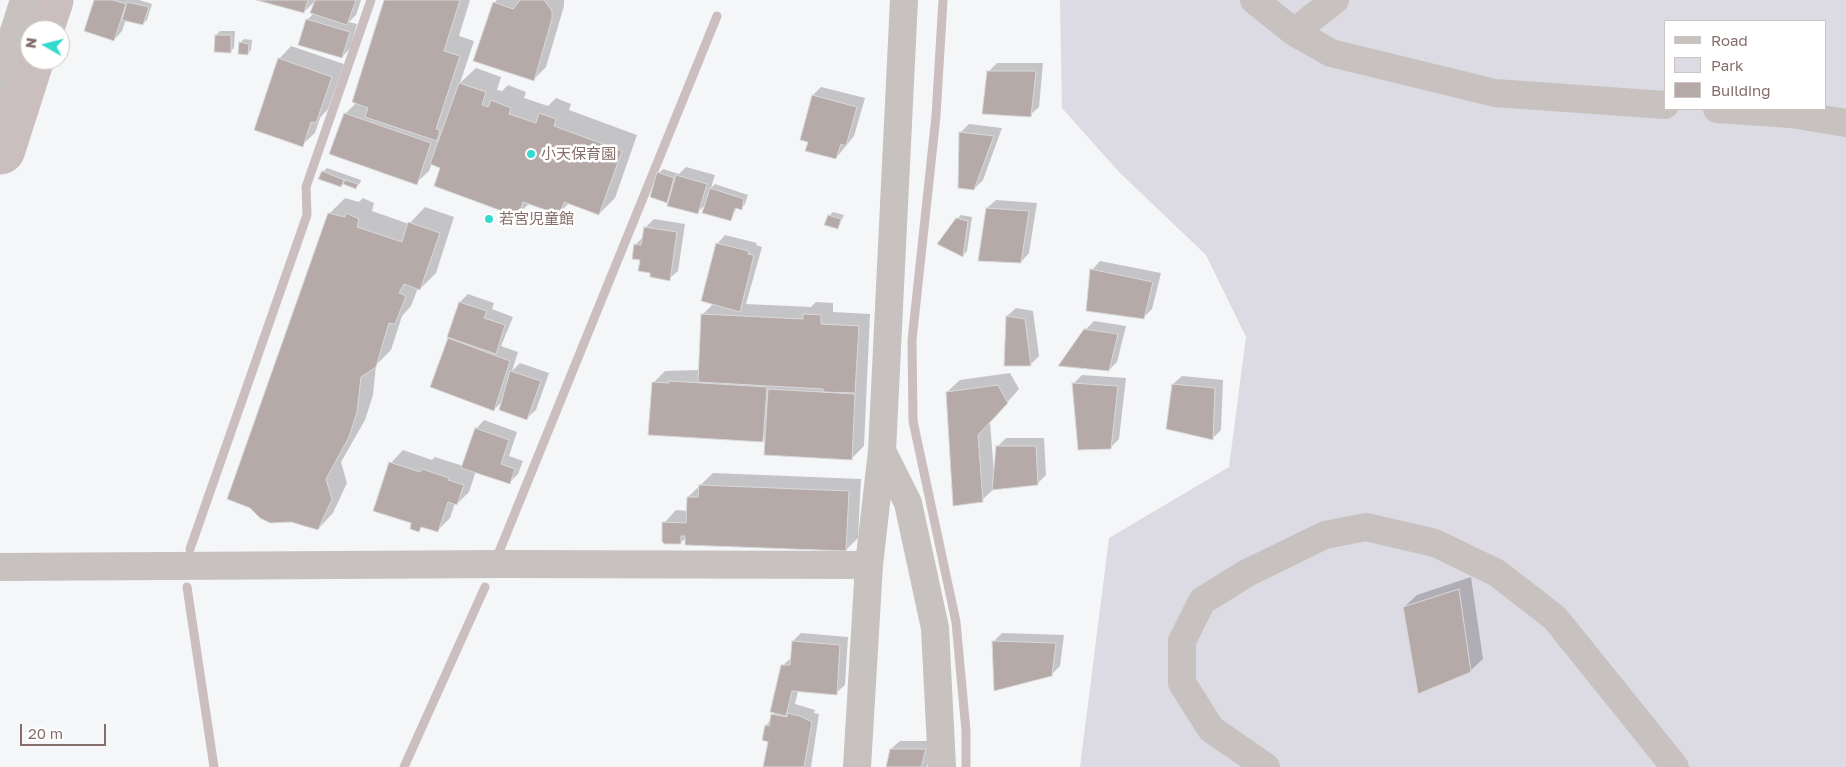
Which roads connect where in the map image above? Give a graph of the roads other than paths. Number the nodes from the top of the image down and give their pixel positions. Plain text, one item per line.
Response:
1 (24, 0) edge
2 (904, 0) edge
3 (1254, 0) edge
4 (1336, 0) edge
5 (1294, 32) junction
6 (0, 75) edge
7 (1664, 105) edge
8 (1732, 110) edge
9 (1846, 123) edge
10 (882, 451) junction
11 (870, 565) junction
12 (0, 567) edge
13 (857, 767) edge
14 (942, 767) edge
15 (1266, 767) edge
16 (1675, 767) edge

1 - 6 street
2 - 10 street
3 - 5 street
4 - 5 street
5 - 7 street
8 - 9 street
10 - 11 street
10 - 14 street
11 - 12 street
11 - 13 street
15 - 16 street

